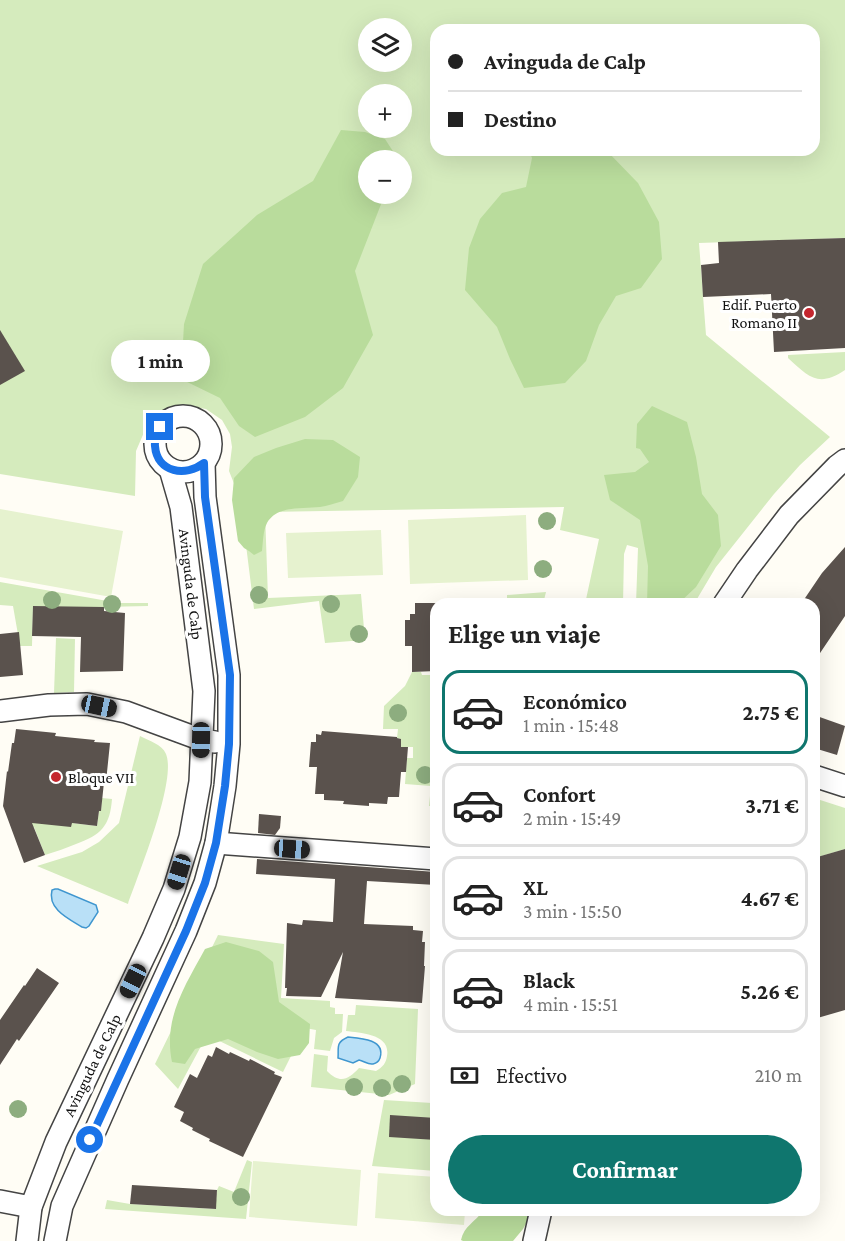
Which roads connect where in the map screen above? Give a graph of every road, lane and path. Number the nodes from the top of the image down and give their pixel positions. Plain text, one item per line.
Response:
1 (845, 460) edge
2 (204, 463) junction
3 (171, 469) junction
4 (728, 598) edge
5 (0, 711) edge
6 (201, 740) junction
7 (229, 744) junction
8 (820, 778) edge
9 (845, 786) edge
10 (216, 843) junction
11 (430, 859) edge
12 (0, 1202) edge
13 (31, 1207) junction
14 (540, 1216) edge
15 (27, 1241) edge
16 (56, 1241) edge
17 (534, 1241) edge

1 - 4 street
2 - 3 street
2 - 3 street
2 - 7 street, Avinguda de Calp
3 - 6 street, Avinguda de Calp
5 - 6 street
6 - 7 street
6 - 13 street, Avinguda de Calp
7 - 10 street, Avinguda de Calp
8 - 9 street
10 - 11 street
10 - 16 street, Avinguda de Calp
12 - 13 street
13 - 15 street, Avinguda de Calp
14 - 17 street

